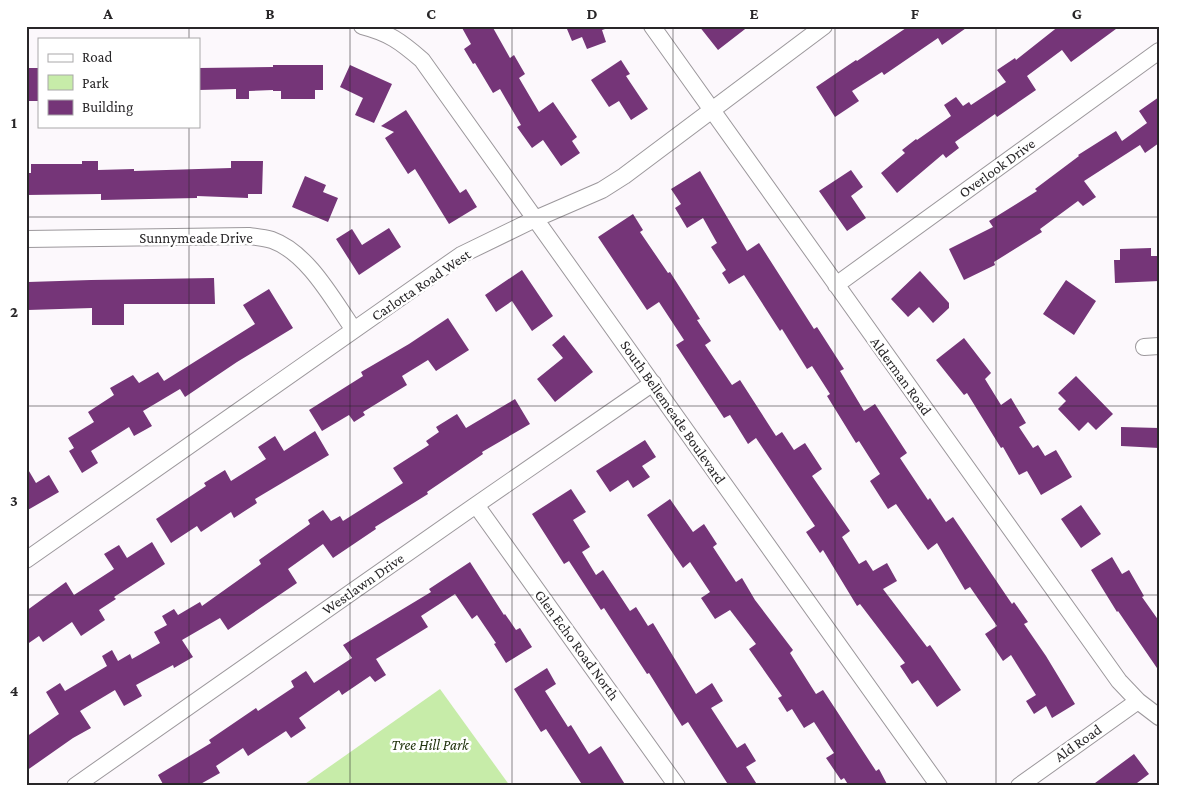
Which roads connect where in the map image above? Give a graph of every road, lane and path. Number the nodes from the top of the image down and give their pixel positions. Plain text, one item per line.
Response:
1 (362, 26) edge
2 (652, 26) edge
3 (824, 26) edge
4 (1159, 51) edge
5 (713, 109) junction
6 (535, 220) junction
7 (26, 239) edge
8 (836, 285) junction
9 (354, 330) junction
10 (653, 383) junction
11 (476, 505) junction
12 (26, 560) edge
13 (1138, 701) junction
14 (1159, 717) edge
15 (75, 786) edge
16 (677, 786) edge
17 (939, 786) edge
18 (1019, 786) edge

1 - 6 street, South Bellemeade Boulevard
2 - 5 street, Alderman Road
3 - 5 street, Carlotta Road West
4 - 8 street, Overlook Drive
5 - 6 street, Carlotta Road West
5 - 8 street, Alderman Road
6 - 9 street, Carlotta Road West
6 - 10 street, South Bellemeade Boulevard
7 - 9 street, Sunnymeade Drive
8 - 13 street, Alderman Road
9 - 12 street, Carlotta Road West
10 - 11 street, Westlawn Drive
10 - 17 street, South Bellemeade Boulevard
11 - 15 street, Westlawn Drive
11 - 16 street, Glen Echo Road North
13 - 14 street, Alderman Road
13 - 18 street, Ald Road

